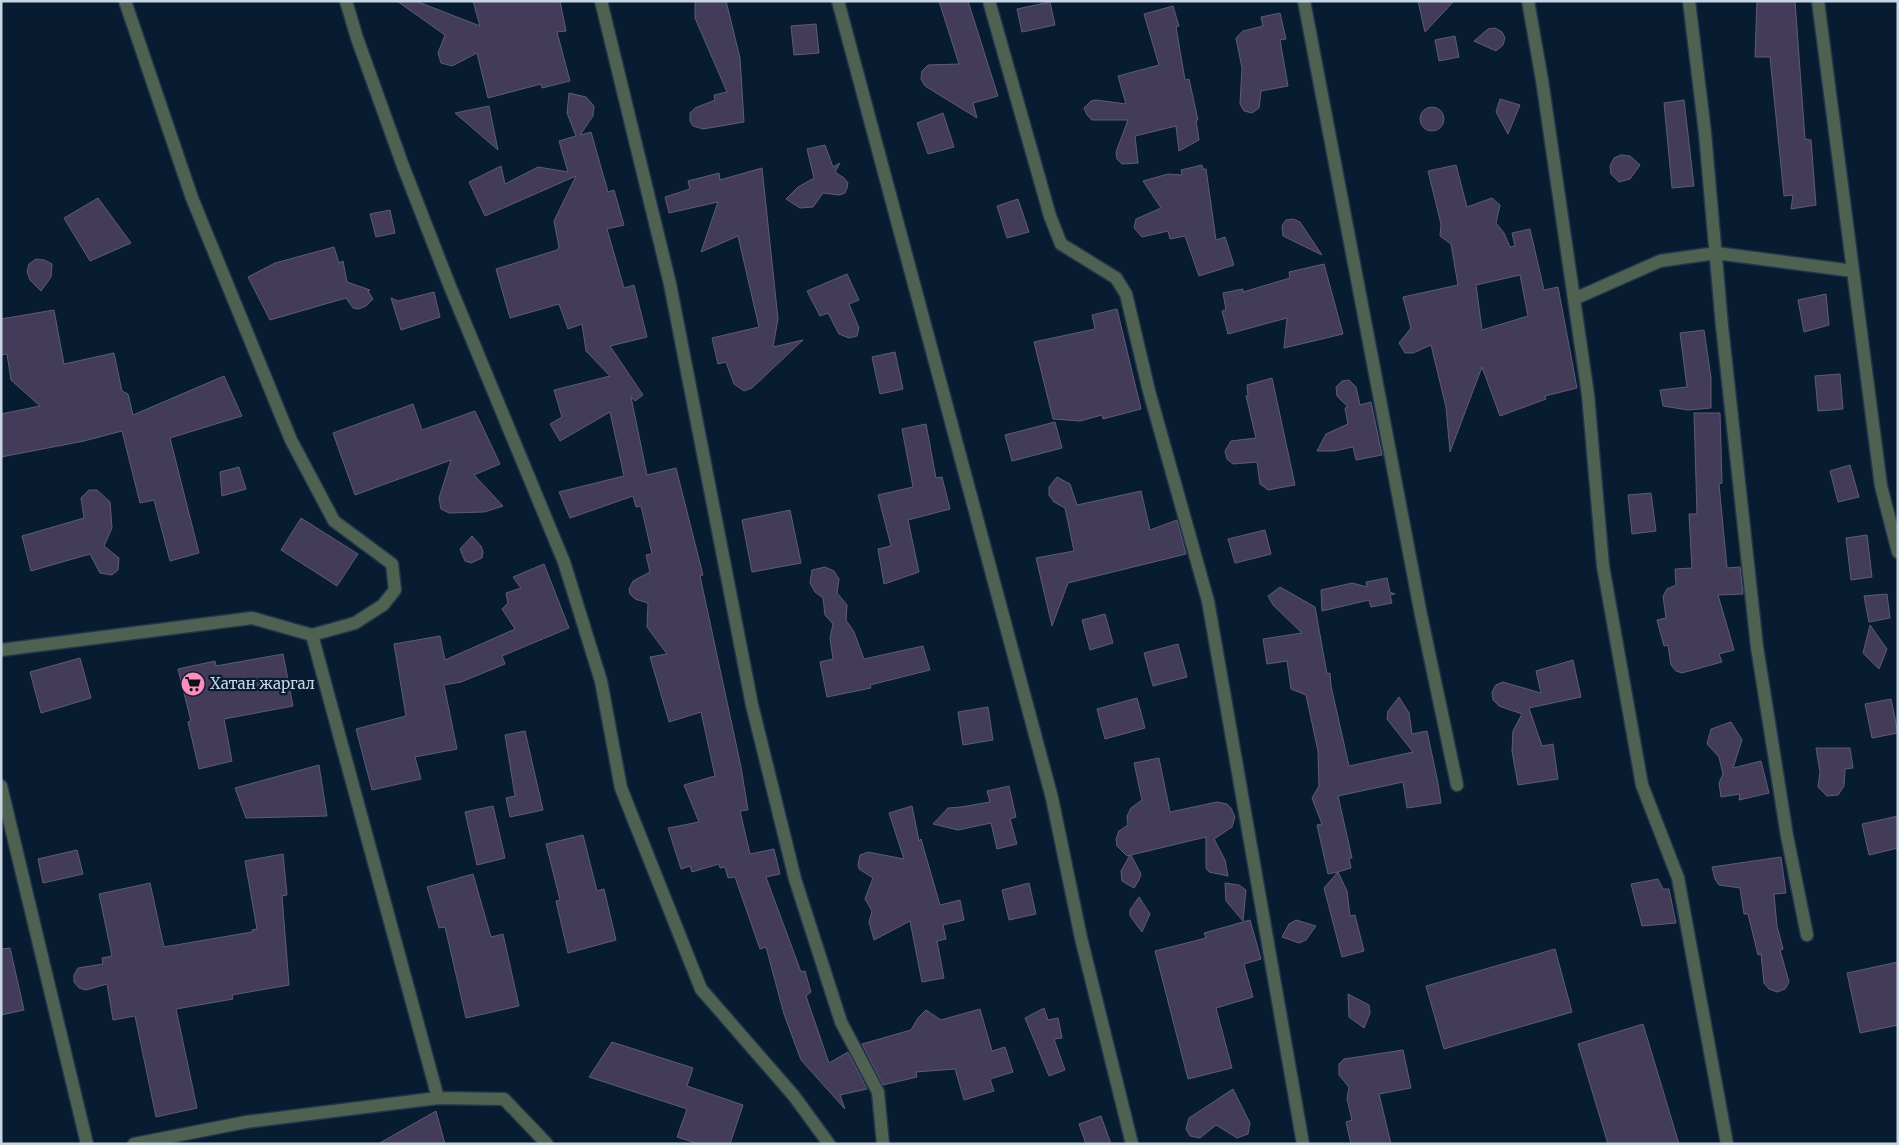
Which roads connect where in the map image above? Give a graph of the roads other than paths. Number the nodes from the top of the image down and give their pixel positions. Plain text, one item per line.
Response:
1 (126, 1) edge
2 (346, 1) edge
3 (601, 1) edge
4 (838, 1) edge
5 (989, 1) edge
6 (1304, 1) edge
7 (1528, 1) edge
8 (1689, 1) edge
9 (1818, 1) edge
10 (1716, 253) junction
11 (1853, 271) junction
12 (1574, 298) junction
13 (1898, 552) edge
14 (312, 635) junction
15 (1, 650) edge
16 (1457, 785) dead end
17 (1, 786) edge
18 (1807, 936) dead end
19 (438, 1098) junction
20 (87, 1144) edge
21 (134, 1144) edge
22 (547, 1144) edge
23 (829, 1144) edge
24 (884, 1144) edge
25 (1132, 1144) edge
26 (1303, 1144) edge
27 (1726, 1144) edge

1 - 14 street
2 - 23 street
3 - 24 street
4 - 25 street
5 - 26 street
6 - 16 street
7 - 12 street
8 - 10 street
9 - 11 street
10 - 11 street
10 - 12 street
10 - 18 street
11 - 13 street
12 - 27 street
14 - 15 street
14 - 19 street
17 - 20 street
19 - 21 street
19 - 22 street

